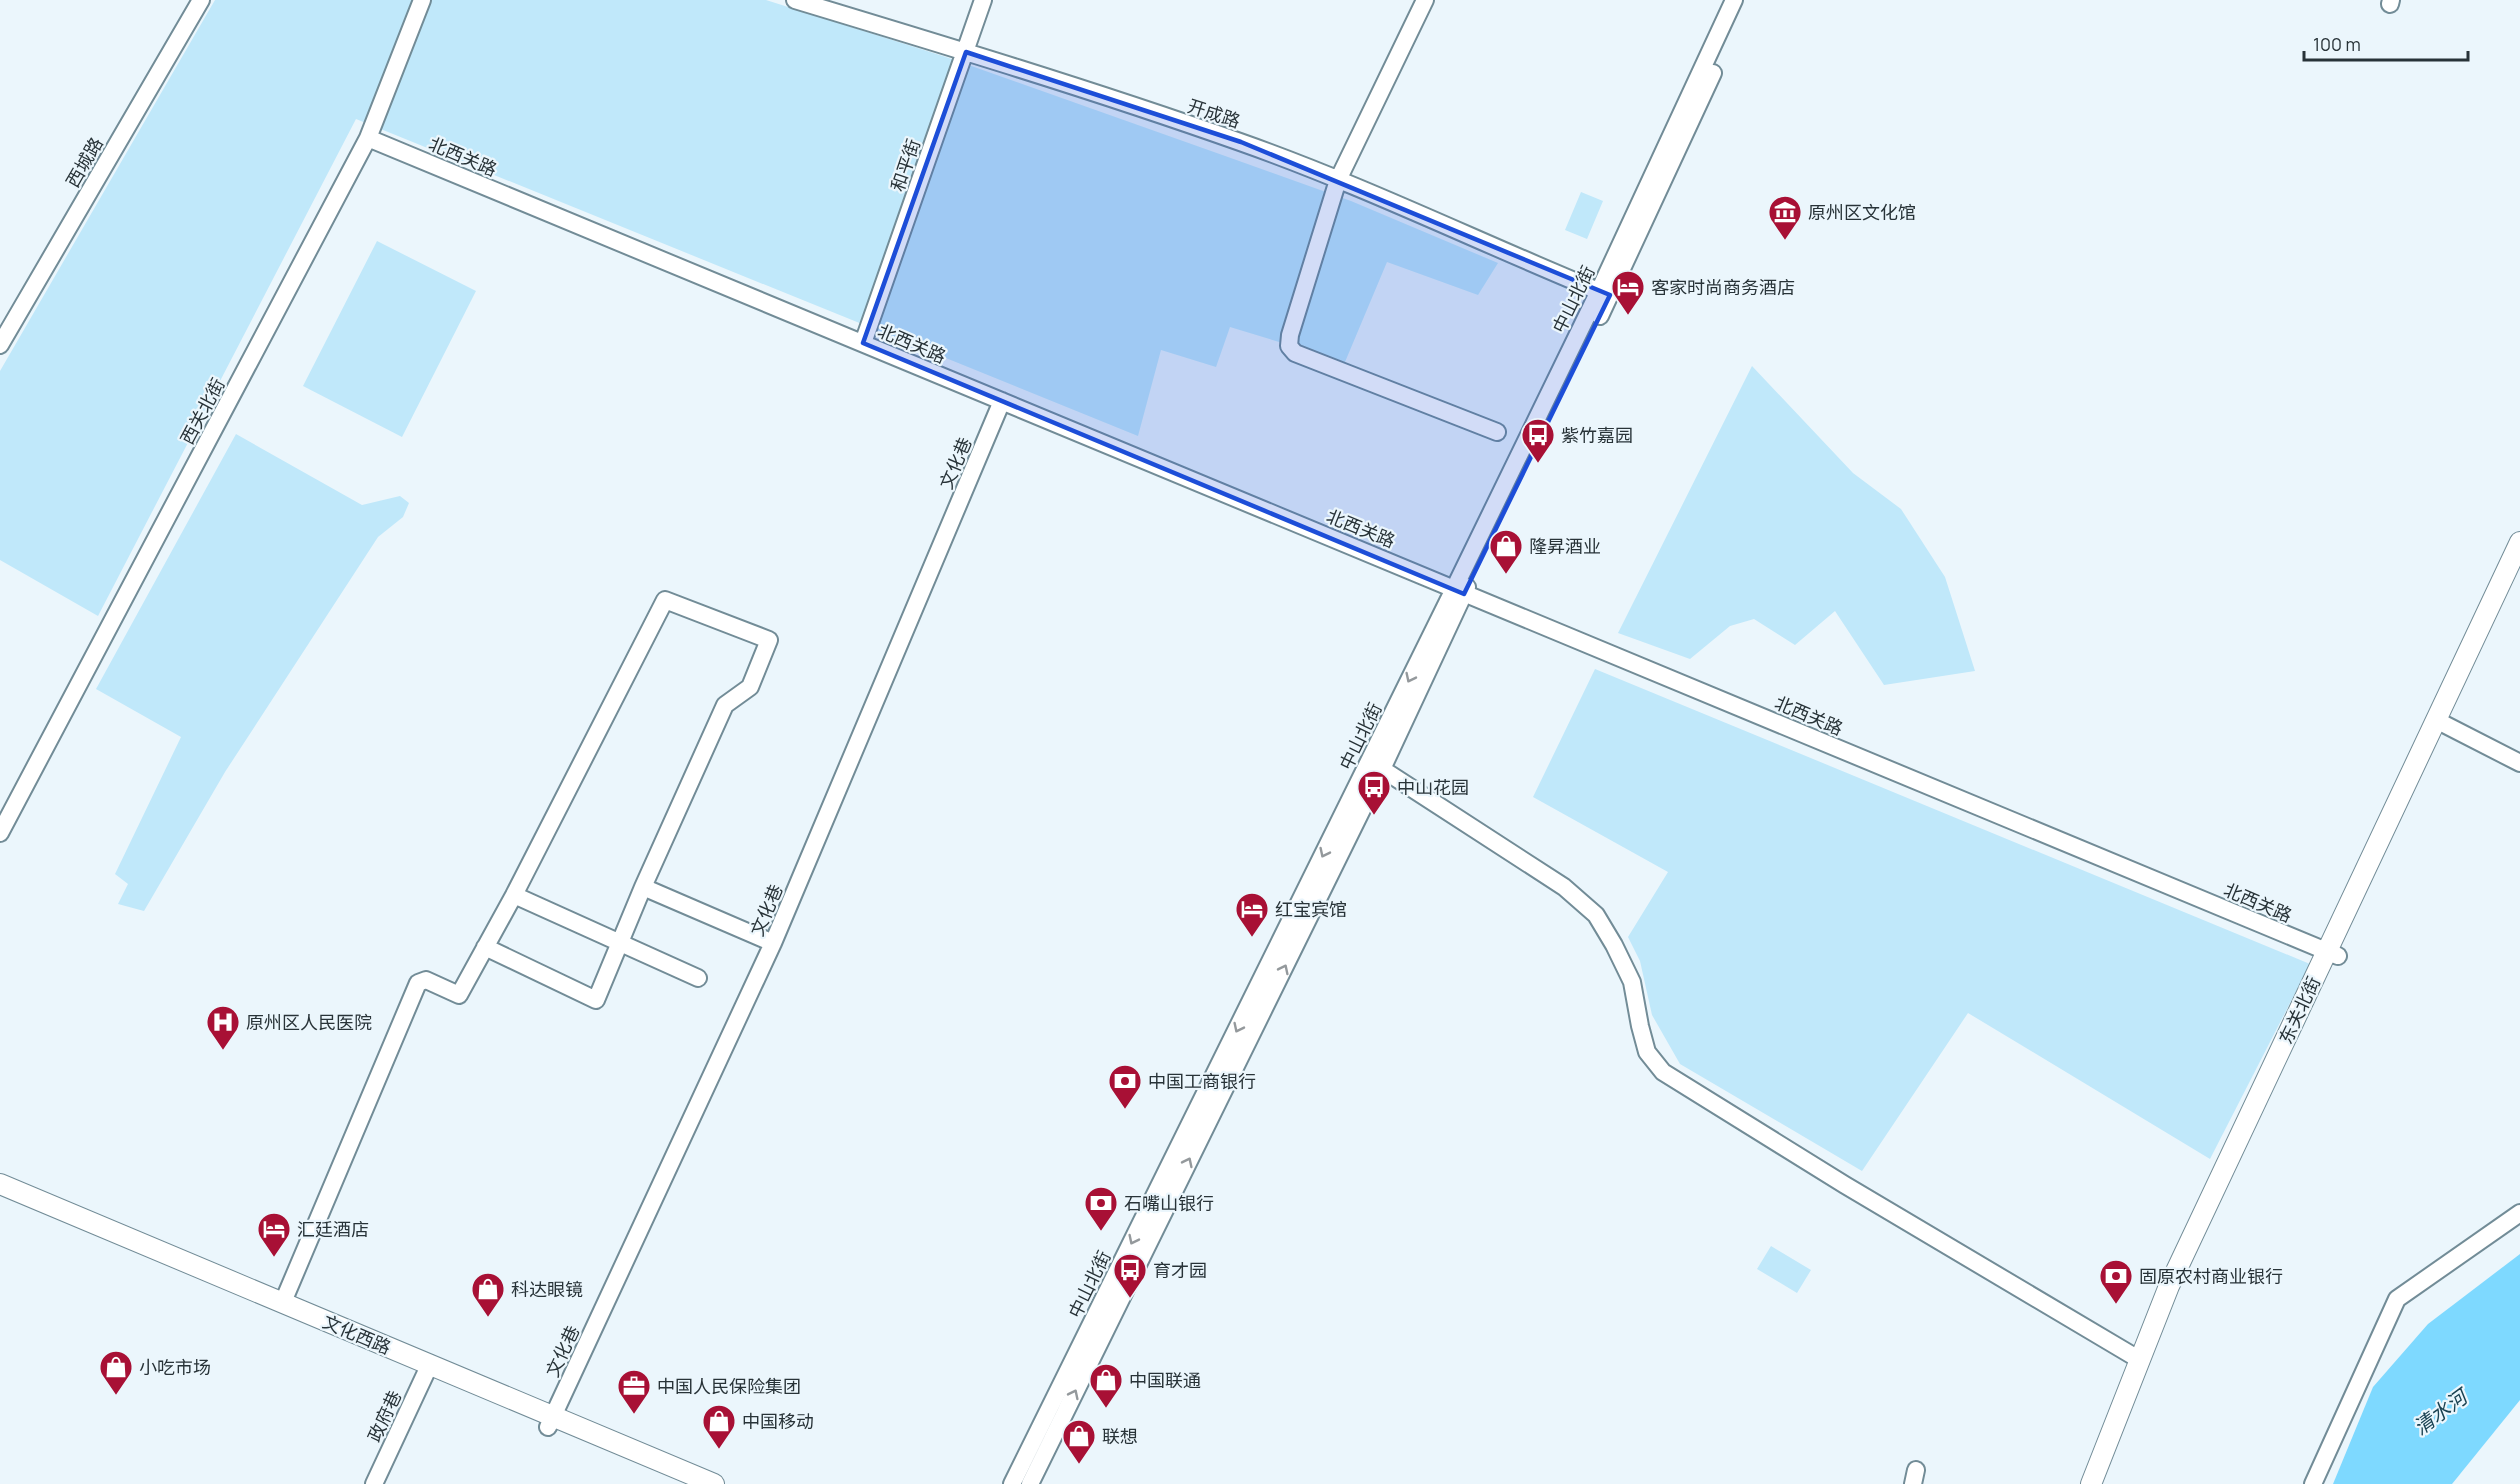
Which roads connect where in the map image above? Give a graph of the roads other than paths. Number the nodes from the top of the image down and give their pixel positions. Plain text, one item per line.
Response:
1 (201, 0) edge
2 (422, 0) edge
3 (795, 0) edge
4 (983, 0) edge
5 (1425, 0) edge
6 (1734, 0) edge
7 (1746, 0) edge
8 (966, 52) junction
9 (368, 138) junction
10 (1338, 180) junction
11 (1604, 293) junction
12 (862, 343) junction
13 (0, 345) edge
14 (1002, 401) junction
15 (1497, 432) dead end
16 (2520, 542) edge
17 (2520, 570) edge
18 (1459, 591) junction
19 (2441, 723) junction
20 (2520, 763) edge
21 (1382, 769) junction
22 (0, 833) edge
23 (643, 887) junction
24 (514, 895) junction
25 (619, 942) junction
26 (773, 943) junction
27 (485, 947) junction
28 (2332, 954) junction
29 (698, 978) dead end
30 (0, 1184) edge
31 (0, 1196) edge
32 (2520, 1213) edge
33 (283, 1302) junction
34 (2140, 1360) junction
35 (427, 1369) junction
36 (550, 1421) junction
37 (374, 1484) edge
38 (684, 1484) edge
39 (714, 1484) edge
40 (1012, 1484) edge
41 (1030, 1484) edge
42 (2091, 1484) edge
43 (2104, 1484) edge
44 (2313, 1484) edge

1 - 13 street, 西城路
2 - 9 street, 西关北街
3 - 8 street, 开成路
4 - 8 street, 和平街
5 - 10 street
6 - 11 street, 中山北街
7 - 11 street, 中山北街
8 - 10 street, 开成路
8 - 12 street, 和平街
9 - 12 street, 北西关路
9 - 22 street, 西关北街
10 - 11 street, 开成路
10 - 15 street
11 - 18 street, 中山北街
12 - 14 street, 北西关路
14 - 18 street, 北西关路
14 - 26 street, 文化巷
16 - 19 main road, 东关北街
17 - 19 main road, 东关北街
18 - 21 street, 中山北街
18 - 28 street, 北西关路
18 -> 40 street, 中山北街
19 - 20 street
19 - 28 main road, 东关北街
21 - 34 street
41 -> 21 street, 中山北街
23 - 24 street
23 - 25 street
23 - 26 street
24 - 25 street
24 - 27 street
25 - 27 street
25 - 29 street
26 - 36 street, 文化巷
27 - 33 street
28 - 34 main road, 东关北街
28 - 43 main road, 东关北街
30 - 33 main road, 文化西路
31 - 35 main road, 文化西路
32 - 44 street
33 - 35 main road, 文化西路
34 - 42 main road, 东关北街
35 - 36 main road, 文化西路
35 - 37 street, 政府巷
36 - 38 main road, 文化西路
36 - 39 main road, 文化西路

